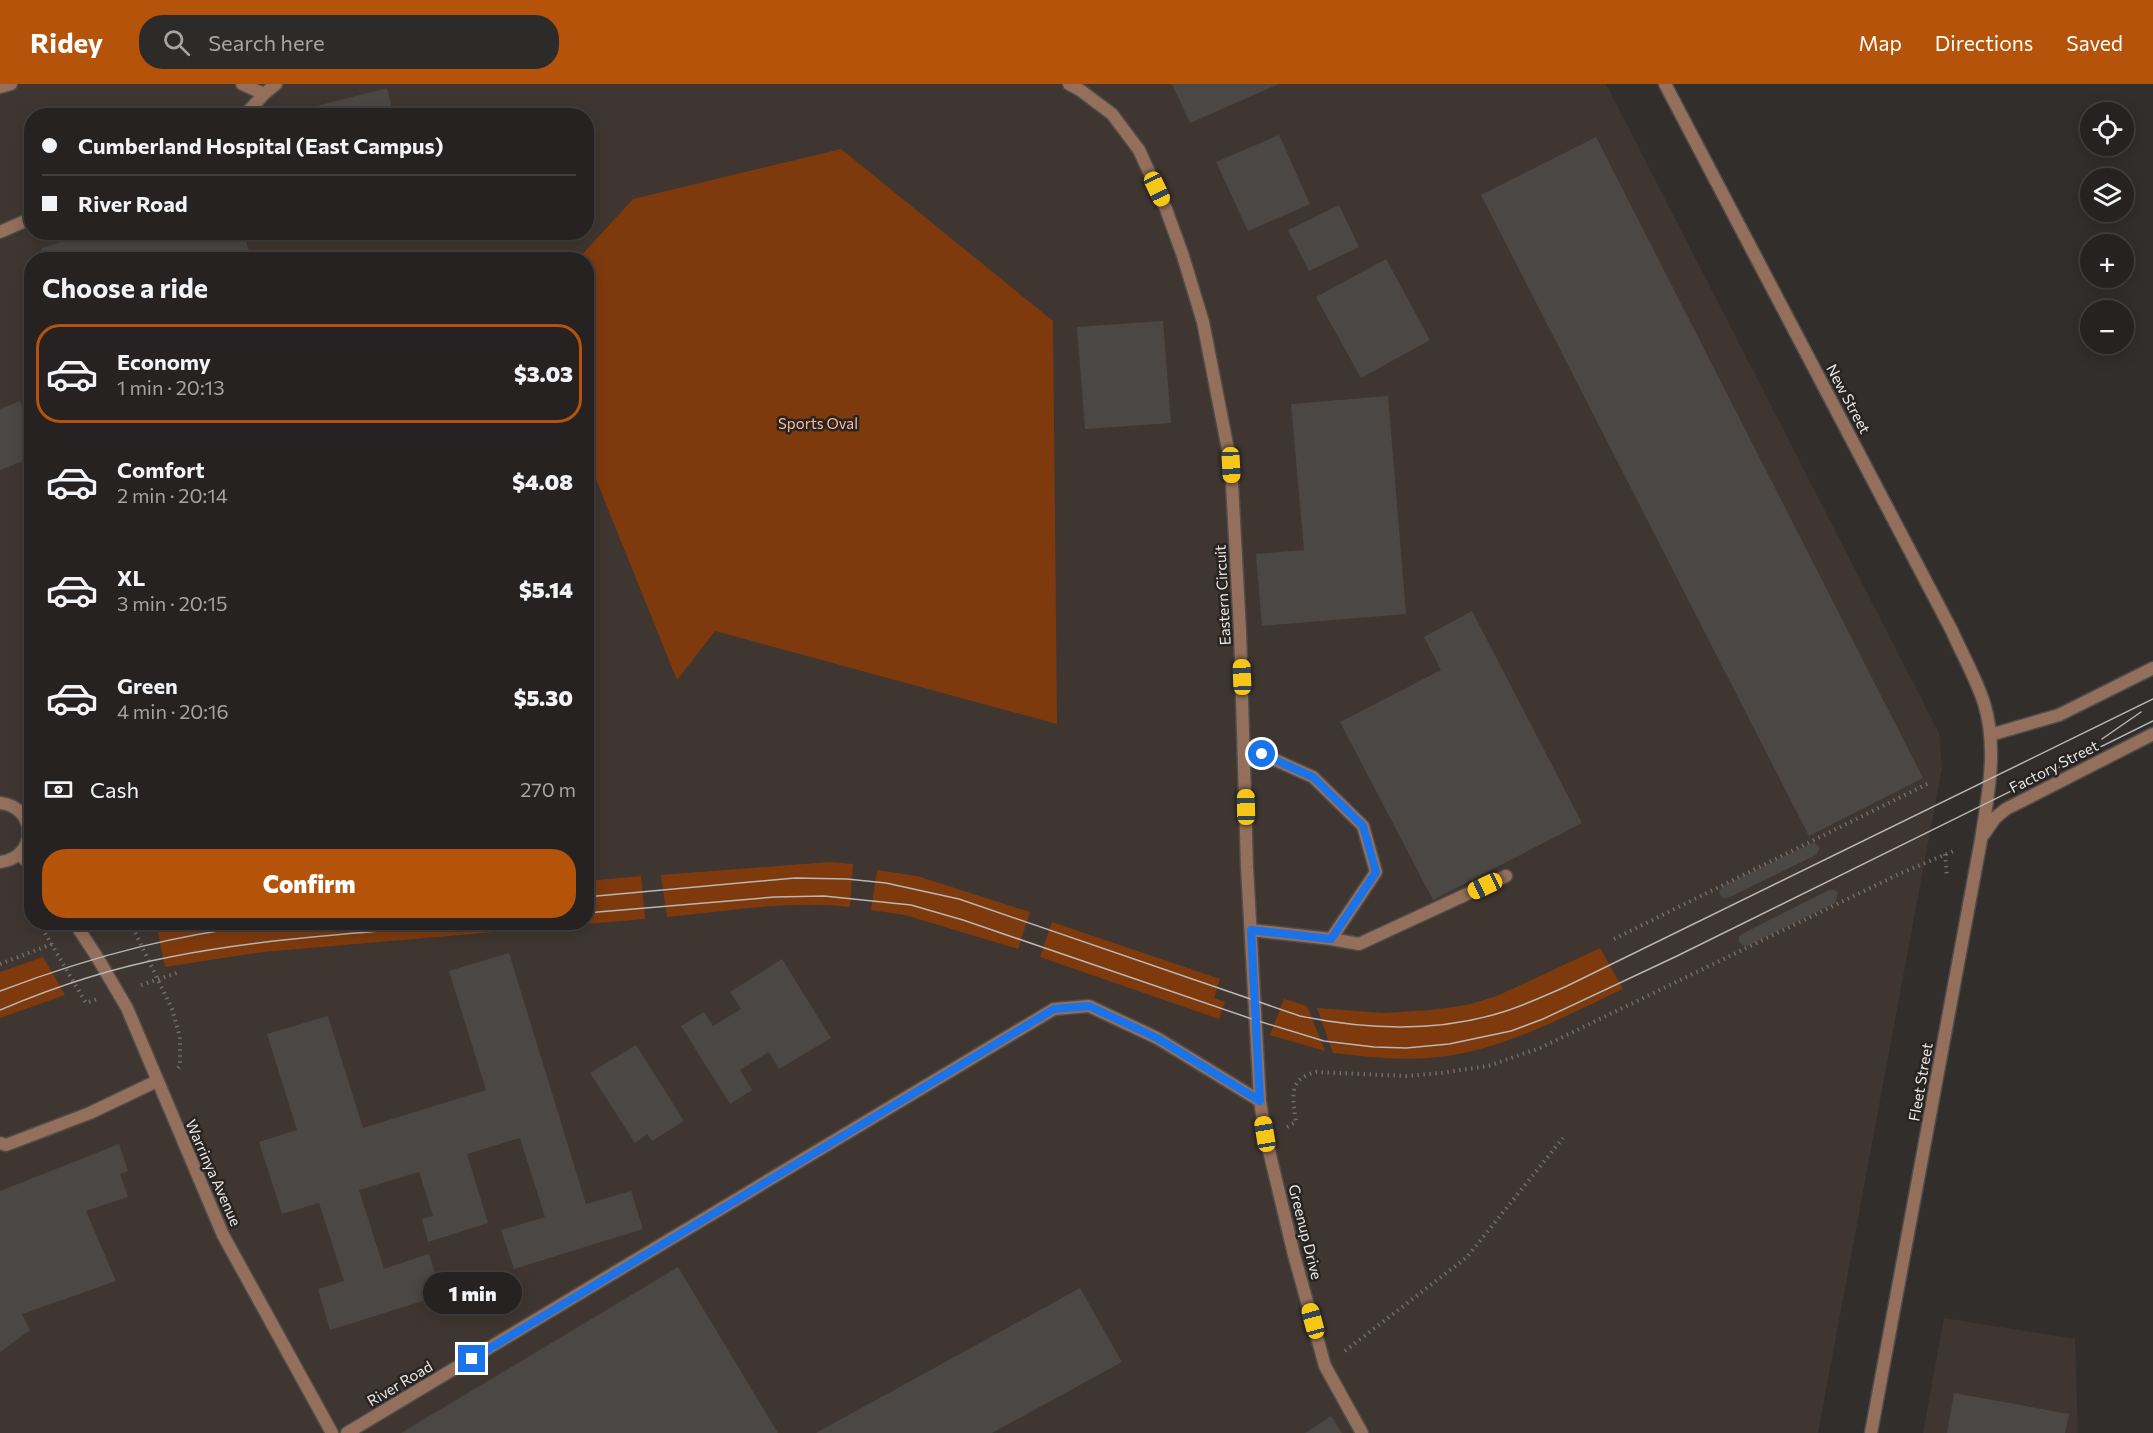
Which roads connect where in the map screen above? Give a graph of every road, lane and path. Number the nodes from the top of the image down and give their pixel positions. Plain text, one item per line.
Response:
1 (10, 84) edge
2 (242, 84) edge
3 (276, 84) edge
4 (1069, 84) edge
5 (1665, 84) edge
6 (0, 87) edge
7 (264, 94) junction
8 (251, 108) edge
9 (24, 222) edge
10 (0, 232) edge
11 (2153, 668) edge
12 (2153, 734) edge
13 (1990, 735) junction
14 (1244, 746) junction
15 (1929, 783) dead end
16 (0, 803) edge
17 (24, 816) edge
18 (1981, 840) junction
19 (24, 848) edge
20 (19, 854) junction
21 (24, 859) edge
22 (0, 862) edge
23 (1506, 876) dead end
24 (1946, 884) dead end
25 (43, 930) edge
26 (79, 930) edge
27 (134, 930) edge
28 (1251, 930) junction
29 (1331, 939) junction
30 (1614, 939) dead end
31 (52, 944) junction
32 (0, 964) edge
33 (177, 973) dead end
34 (158, 980) junction
35 (86, 1003) dead end
36 (157, 1081) junction
37 (1260, 1101) junction
38 (1284, 1128) dead end
39 (1563, 1138) dead end
40 (0, 1143) edge
41 (1325, 1366) junction
42 (332, 1433) edge
43 (348, 1433) edge
44 (1362, 1433) edge
45 (1871, 1433) edge

1 - 6 street
2 - 7 street
3 - 7 street
4 - 14 street, Eastern Circuit
5 - 13 street, New Street
7 - 8 street
9 - 10 street
11 - 13 street
12 - 18 street, Factory Street
13 - 18 street, Fleet Street
14 - 28 street, Eastern Circuit
14 - 29 street
15 - 30 path
16 - 17 street
18 - 45 street, Fleet Street
19 - 20 street
20 - 21 street
20 - 22 street
23 - 29 street
24 - 38 path
25 - 31 path
26 - 36 street, Warrinya Avenue
27 - 34 path
28 - 29 street
28 - 37 street, Eastern Circuit
31 - 32 path
31 - 35 path
33 - 34 path
34 - 36 path
36 - 40 street
36 - 42 street, Warrinya Avenue
37 - 41 street, Greenup Drive
37 - 43 street, River Road
39 - 41 path
41 - 44 street, Greenup Drive

